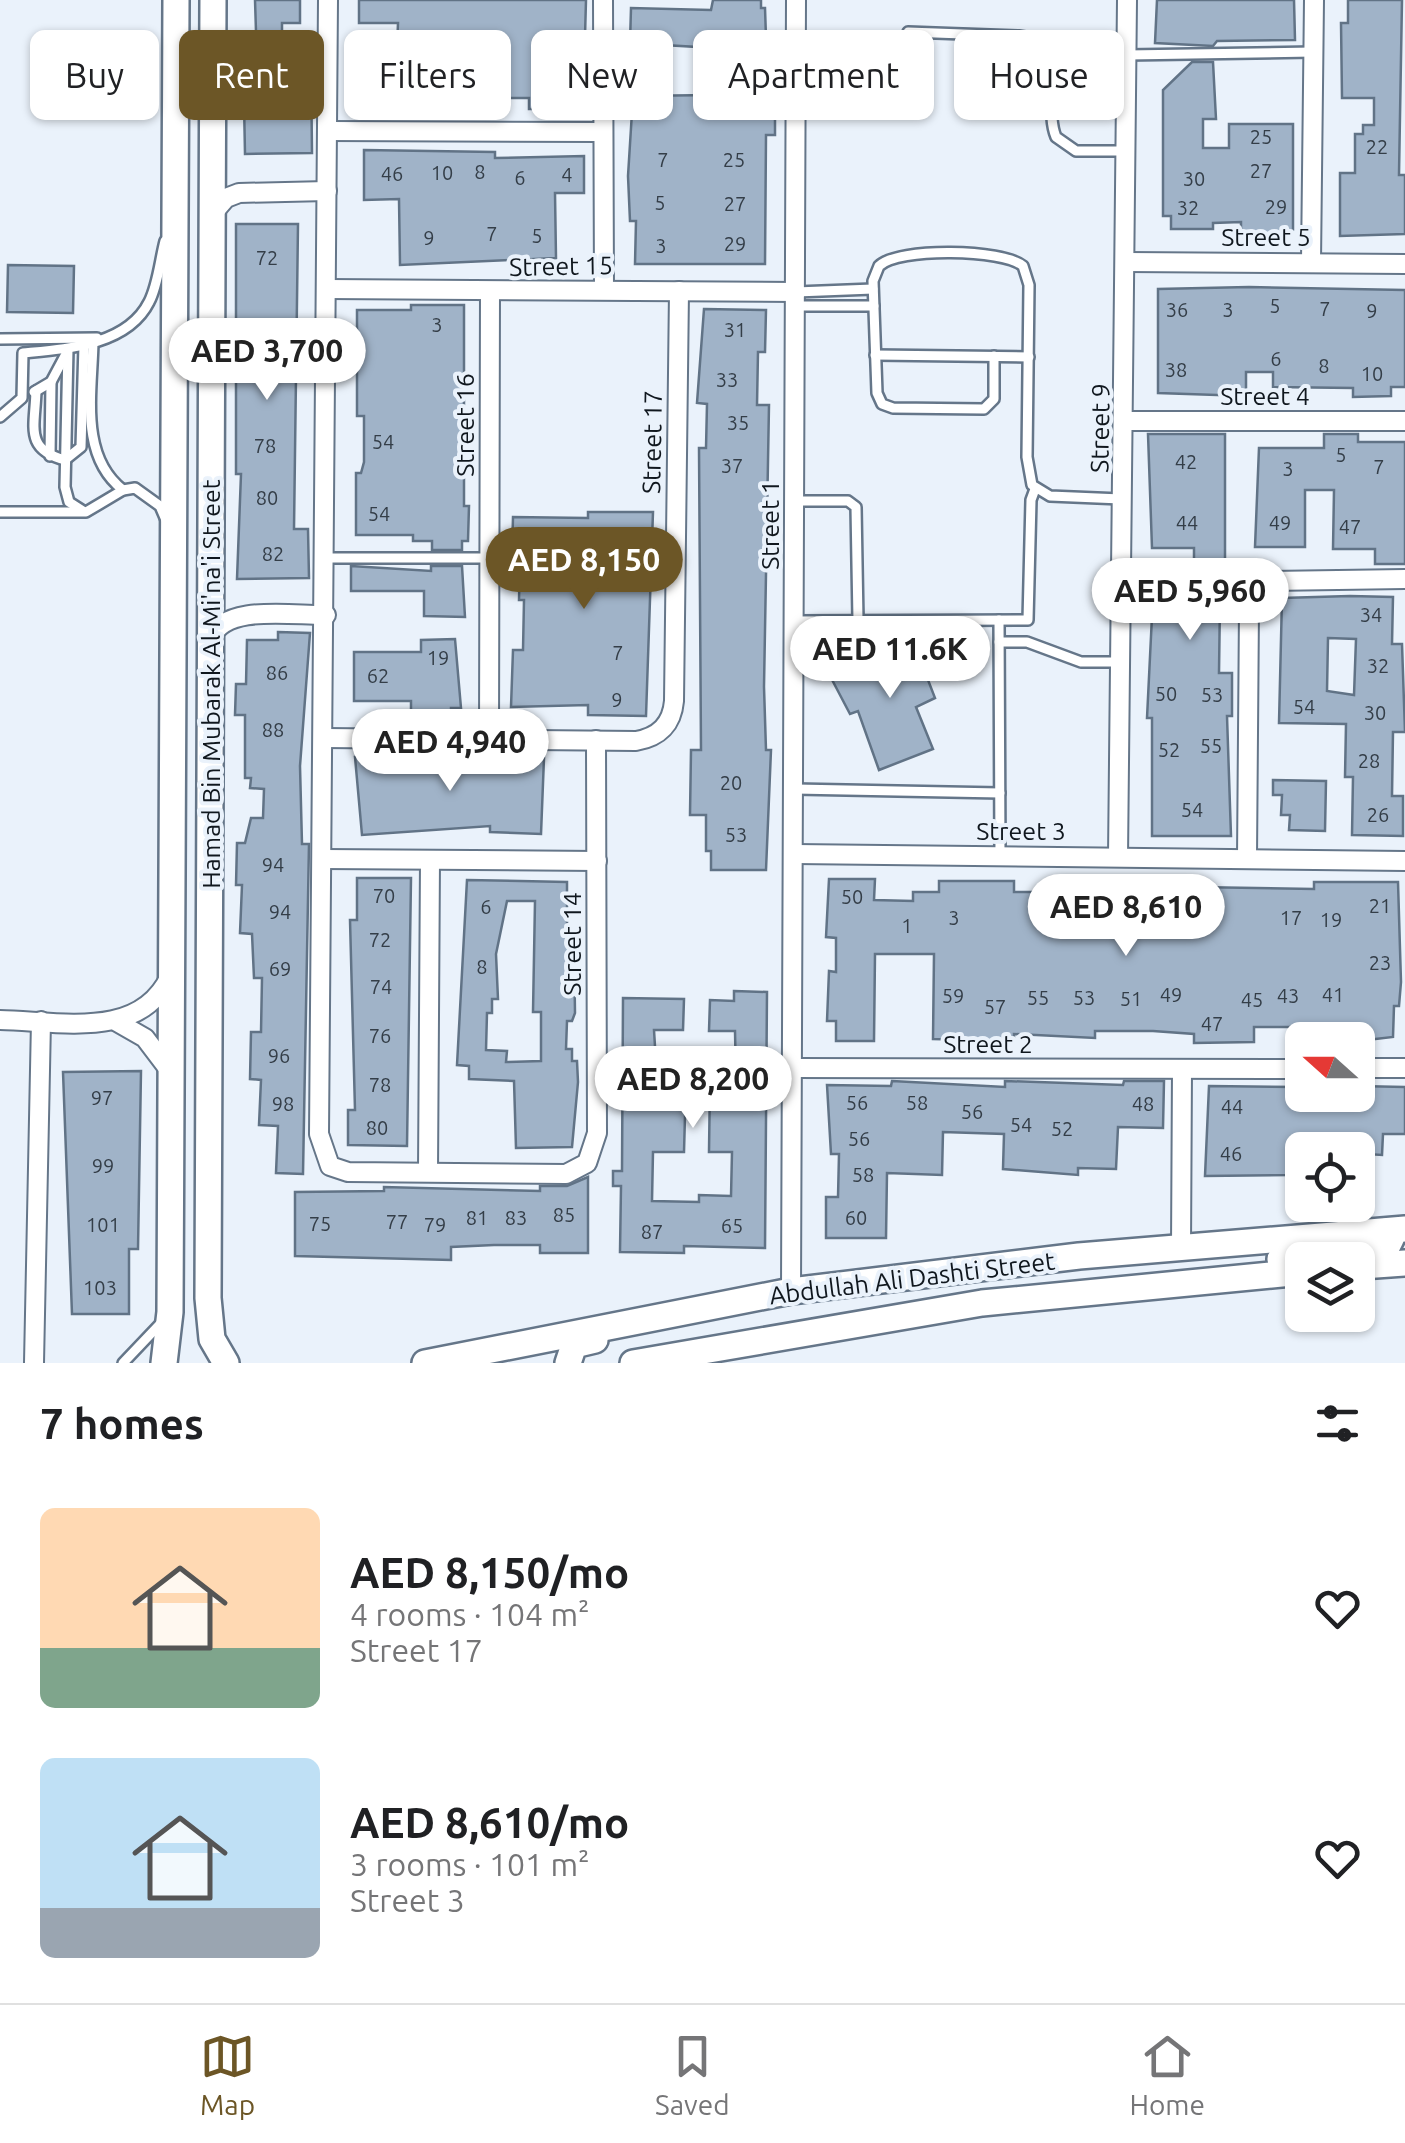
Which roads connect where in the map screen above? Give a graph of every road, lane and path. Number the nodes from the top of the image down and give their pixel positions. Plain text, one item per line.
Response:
1 (176, 0) edge
2 (213, 0) edge
3 (328, 0) edge
4 (603, 0) edge
5 (796, 0) edge
6 (1127, 0) edge
7 (1314, 0) edge
8 (1313, 52) junction
9 (1124, 63) edge
10 (1127, 63) junction
11 (1053, 120) edge
12 (328, 131) junction
13 (602, 132) junction
14 (1126, 151) junction
15 (176, 159) junction
16 (212, 172) junction
17 (327, 191) junction
18 (239, 193) junction
19 (213, 213) junction
20 (1126, 262) junction
21 (1311, 262) junction
22 (1405, 264) edge
23 (326, 289) junction
24 (873, 289) junction
25 (604, 290) junction
26 (679, 290) junction
27 (490, 291) junction
28 (796, 299) junction
29 (874, 306) junction
30 (105, 338) junction
31 (0, 339) edge
32 (88, 343) junction
33 (68, 349) junction
34 (874, 355) junction
35 (994, 356) junction
36 (1028, 357) junction
37 (51, 382) junction
38 (36, 392) junction
39 (22, 398) junction
40 (0, 418) edge
41 (1125, 421) junction
42 (1405, 421) edge
43 (86, 448) junction
44 (50, 456) junction
45 (65, 460) junction
46 (1035, 489) junction
47 (123, 490) junction
48 (1124, 499) junction
49 (796, 501) junction
50 (0, 512) edge
51 (86, 512) junction
52 (326, 558) junction
53 (490, 558) junction
54 (174, 574) junction
55 (1405, 579) edge
56 (211, 593) junction
57 (326, 615) junction
58 (236, 617) junction
59 (795, 620) junction
60 (858, 620) junction
61 (999, 620) junction
62 (211, 640) junction
63 (999, 642) junction
64 (1121, 662) junction
65 (325, 738) junction
66 (489, 738) junction
67 (596, 740) junction
68 (795, 789) junction
69 (1000, 793) junction
70 (795, 854) junction
71 (1000, 856) junction
72 (1118, 856) junction
73 (1248, 858) junction
74 (324, 859) junction
75 (430, 860) junction
76 (596, 861) junction
77 (1405, 861) edge
78 (171, 972) junction
79 (0, 1020) edge
80 (41, 1021) junction
81 (117, 1022) junction
82 (794, 1068) junction
83 (1375, 1068) edge
84 (1405, 1068) edge
85 (1285, 1069) edge
86 (1182, 1070) junction
87 (171, 1072) junction
88 (428, 1172) junction
89 (1396, 1230) edge
90 (1181, 1247) junction
91 (1405, 1263) edge
92 (995, 1266) junction
93 (1375, 1266) edge
94 (1285, 1273) edge
95 (1174, 1283) junction
96 (791, 1290) junction
97 (208, 1298) junction
98 (170, 1312) junction
99 (685, 1313) junction
100 (816, 1330) junction
101 (521, 1354) edge
102 (34, 1363) edge
103 (122, 1363) edge
104 (164, 1363) edge
105 (184, 1363) edge
106 (204, 1363) edge
107 (226, 1363) edge
108 (424, 1363) edge
109 (568, 1363) edge
110 (633, 1363) edge

1 - 15 street, Hamad Bin Mubarak Al-Mi'na'i Street
2 - 16 street, Hamad Bin Mubarak Al-Mi'na'i Street
3 - 12 street, Street 14
4 - 13 street
5 - 28 street, Street 1
6 - 10 street, Street 9
7 - 8 street
8 - 10 lane
8 - 21 street
9 - 10 lane
10 - 14 street, Street 9
11 - 14 lane
12 - 13 street
12 - 17 street, Street 14
13 - 25 street
14 - 20 street, Street 9
15 - 30 lane
15 - 54 street, Hamad Bin Mubarak Al-Mi'na'i Street
16 - 18 street
16 - 19 street, Hamad Bin Mubarak Al-Mi'na'i Street
17 - 18 street
17 - 23 street, Street 14
18 - 19 street
19 - 56 street, Hamad Bin Mubarak Al-Mi'na'i Street
20 - 21 street, Street 5
20 - 41 street, Street 9
21 - 22 street, Street 5
23 - 27 street, Street 15
23 - 52 street, Street 14
24 - 28 lane
24 - 29 lane
24 - 36 lane
25 - 26 street, Street 15
25 - 27 street, Street 15
26 - 28 street, Street 15
26 - 67 street, Street 17
27 - 53 street, Street 16
28 - 29 lane
28 - 49 street, Street 1
29 - 34 lane
30 - 31 lane
30 - 32 lane
32 - 33 lane
32 - 43 lane
33 - 37 lane
33 - 39 lane
33 - 45 lane
34 - 35 lane
34 - 35 lane
35 - 36 lane
36 - 46 lane
37 - 38 lane
37 - 44 lane
38 - 39 lane
38 - 44 lane
39 - 40 lane
41 - 42 street, Street 4
41 - 48 street, Street 9
43 - 45 lane
43 - 47 lane
44 - 45 lane
45 - 51 lane
46 - 48 lane
46 - 61 lane
47 - 51 lane
47 - 54 lane
48 - 64 street, Street 9
49 - 59 street, Street 1
49 - 60 lane
50 - 51 lane
52 - 53 lane
52 - 57 street, Street 14
53 - 66 street, Street 16
54 - 78 street, Hamad Bin Mubarak Al-Mi'na'i Street
55 - 73 street
56 - 58 street
56 - 62 street, Hamad Bin Mubarak Al-Mi'na'i Street
57 - 58 street
57 - 65 street, Street 14
58 - 62 street
59 - 60 lane
59 - 68 street, Street 1
60 - 61 lane
61 - 63 lane
62 - 97 street, Hamad Bin Mubarak Al-Mi'na'i Street
63 - 64 lane
63 - 69 lane
64 - 72 street, Street 9
65 - 66 street, Street 17
65 - 74 street, Street 14
66 - 67 street, Street 17
67 - 76 street, Street 14
68 - 69 lane
68 - 70 street, Street 1
69 - 71 lane
70 - 71 street, Street 3
70 - 82 street, Street 1
71 - 72 street, Street 3
72 - 73 street, Street 3
73 - 77 street, Street 3
74 - 75 street, Street 14
74 - 88 street, Street 14
75 - 76 street, Street 14
75 - 88 street
76 - 88 street, Street 14
78 - 81 street
78 - 87 street, Hamad Bin Mubarak Al-Mi'na'i Street
79 - 80 street
80 - 81 street
80 - 102 street
81 - 87 street
82 - 86 street, Street 2
82 - 96 street, Street 1
83 - 84 street
85 - 86 street, Street 2
86 - 90 street
87 - 98 street, Hamad Bin Mubarak Al-Mi'na'i Street
89 - 90 street, Abdullah Ali Dashti Street
89 - 95 street
90 - 92 street, Abdullah Ali Dashti Street
91 - 93 street
92 - 96 street, Abdullah Ali Dashti Street
92 - 100 street
94 - 95 street, Abdullah Ali Dashti Street
95 - 100 street, Abdullah Ali Dashti Street
96 - 99 street, Abdullah Ali Dashti Street
97 - 106 street
97 - 107 street, Hamad Bin Mubarak Al-Mi'na'i Street
98 - 103 lane
98 - 104 street, Hamad Bin Mubarak Al-Mi'na'i Street
98 - 105 street
99 - 101 street, Abdullah Ali Dashti Street
99 - 109 street
100 - 110 street, Abdullah Ali Dashti Street
101 - 108 street, Abdullah Ali Dashti Street

